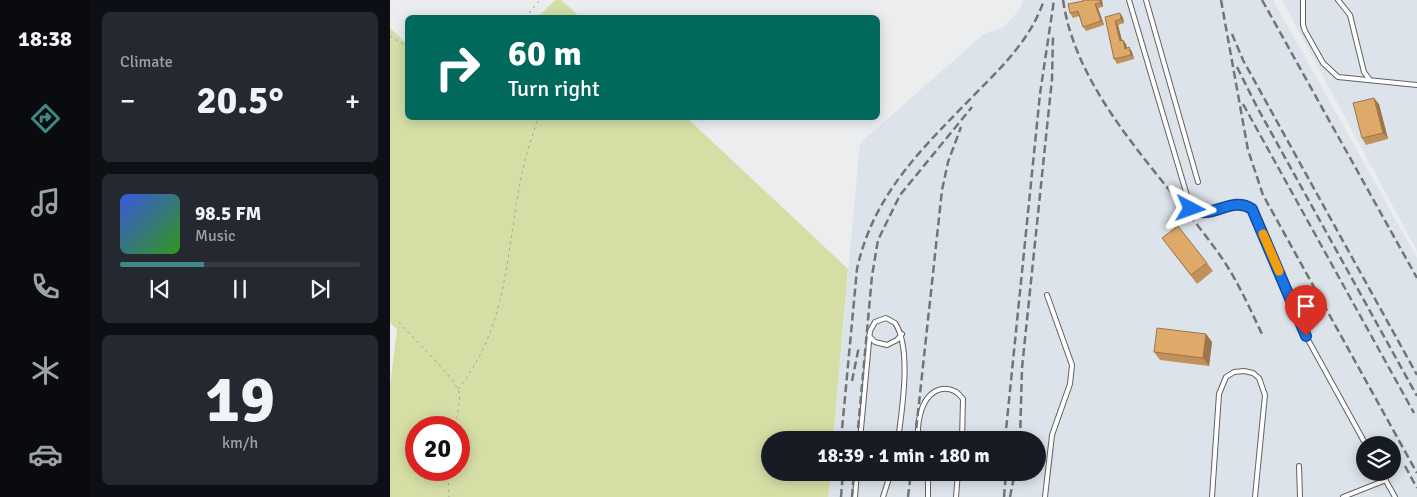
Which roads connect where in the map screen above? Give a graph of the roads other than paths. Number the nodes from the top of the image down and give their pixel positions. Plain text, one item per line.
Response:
1 (1129, 0) edge
2 (1146, 0) edge
3 (1303, 0) edge
4 (1338, 0) edge
5 (1370, 80) junction
6 (1417, 85) edge
7 (1198, 182) dead end
8 (1047, 295) dead end
9 (902, 334) junction
10 (870, 336) junction
11 (861, 431) edge
12 (899, 431) edge
13 (919, 431) edge
14 (962, 431) edge
15 (1361, 436) edge
16 (1299, 466) dead end
17 (856, 481) edge
18 (888, 481) edge
19 (928, 481) edge
20 (957, 481) edge
21 (1383, 481) edge
22 (1387, 481) edge
23 (855, 497) edge
24 (884, 497) edge
25 (928, 497) edge
26 (956, 497) edge
27 (1045, 497) edge
28 (1212, 497) edge
29 (1255, 497) edge
30 (1300, 497) edge
31 (1343, 497) edge
32 (1395, 497) edge

1 - 15 lane
2 - 7 lane
3 - 5 lane
4 - 5 lane
5 - 6 lane
8 - 27 lane
9 - 10 lane
9 - 10 lane
9 - 12 lane
10 - 11 lane
13 - 14 lane
16 - 30 lane
17 - 23 lane
18 - 24 lane
19 - 25 lane
20 - 26 lane
21 - 31 lane
22 - 32 lane
28 - 29 lane

